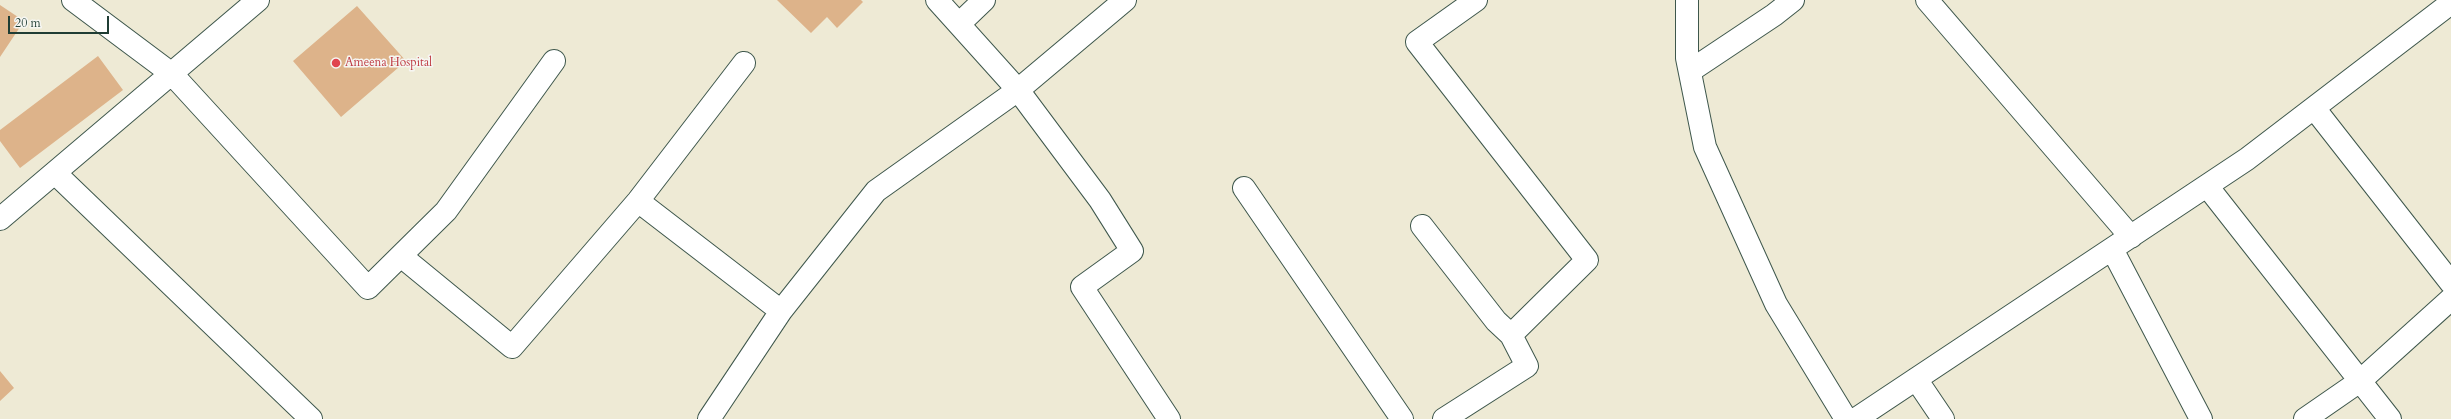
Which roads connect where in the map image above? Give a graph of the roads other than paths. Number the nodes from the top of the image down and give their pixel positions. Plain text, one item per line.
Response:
1 (72, 0) edge
2 (258, 0) edge
3 (937, 0) edge
4 (984, 0) edge
5 (1125, 0) edge
6 (1476, 0) edge
7 (1687, 0) edge
8 (1793, 0) edge
9 (1927, 0) edge
10 (2451, 4) edge
11 (959, 24) junction
12 (554, 61) dead end
13 (744, 64) dead end
14 (1690, 71) junction
15 (172, 74) junction
16 (1018, 90) junction
17 (2314, 108) junction
18 (55, 172) junction
19 (2207, 186) junction
20 (1244, 188) dead end
21 (638, 201) junction
22 (0, 219) edge
23 (1422, 226) dead end
24 (2131, 237) junction
25 (2112, 249) junction
26 (401, 256) junction
27 (2451, 283) edge
28 (2451, 299) edge
29 (780, 312) junction
30 (1511, 335) junction
31 (1916, 379) junction
32 (2360, 381) junction
33 (311, 419) edge
34 (709, 419) edge
35 (1169, 419) edge
36 (1402, 419) edge
37 (1444, 419) edge
38 (1846, 419) edge
39 (1856, 419) edge
40 (1943, 419) edge
41 (2201, 419) edge
42 (2305, 419) edge
43 (2390, 419) edge

1 - 15 street
2 - 15 street
3 - 11 street
4 - 11 street
5 - 16 street
6 - 30 street
7 - 14 street
8 - 14 street
9 - 24 street
10 - 17 street
11 - 16 street
12 - 26 street
13 - 21 street
14 - 38 street
15 - 18 street
15 - 26 street
16 - 29 street
16 - 35 street
17 - 19 street
17 - 27 street
18 - 22 street
18 - 33 street
19 - 24 street
19 - 32 street
20 - 36 street
21 - 26 street
21 - 29 street
23 - 30 street
24 - 25 street
25 - 31 street
25 - 41 street
28 - 32 street
29 - 34 street
30 - 37 street
31 - 39 street
31 - 40 street
32 - 42 street
32 - 43 street

